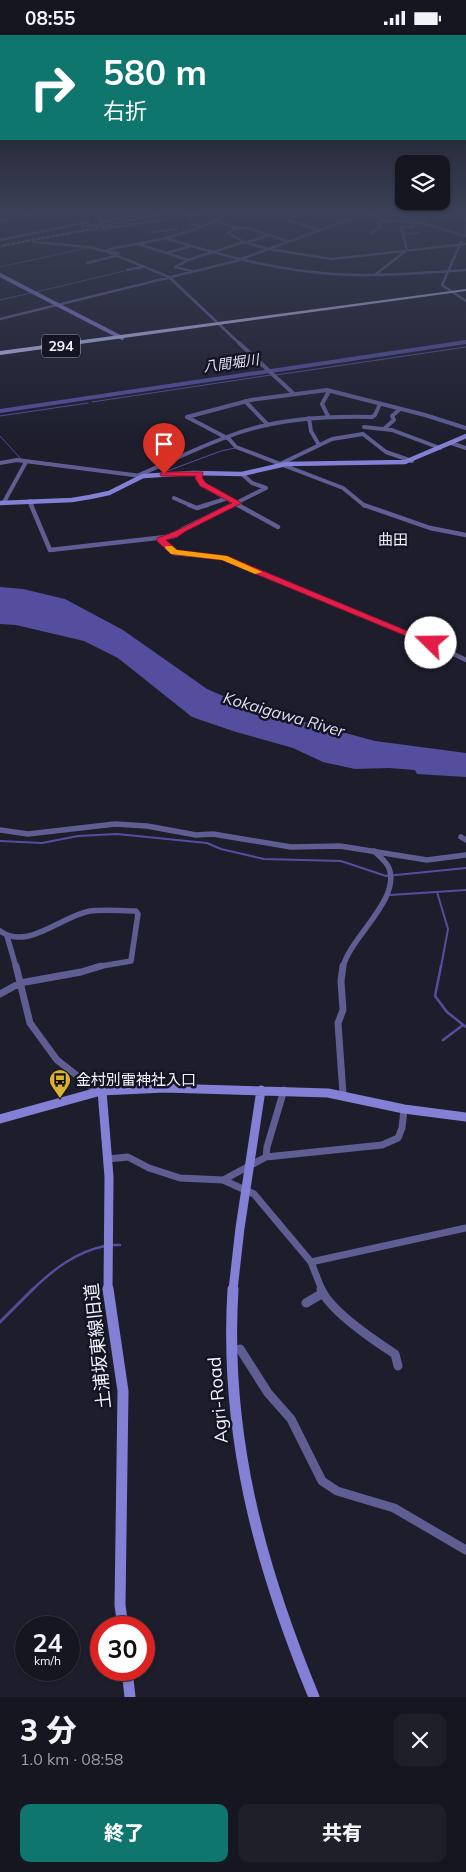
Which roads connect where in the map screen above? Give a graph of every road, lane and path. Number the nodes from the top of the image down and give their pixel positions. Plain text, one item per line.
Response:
1 (32, 292) edge
2 (111, 292) edge
3 (184, 292) edge
4 (453, 292) junction
5 (459, 292) edge
6 (466, 301) edge
7 (58, 305) junction
8 (0, 319) edge
9 (219, 324) junction
10 (121, 338) junction
11 (0, 353) edge
12 (327, 390) junction
13 (294, 394) junction
14 (245, 401) junction
15 (380, 404) junction
16 (400, 409) junction
17 (328, 416) junction
18 (364, 417) junction
19 (308, 419) junction
20 (268, 425) junction
21 (364, 427) junction
22 (385, 428) junction
23 (466, 428) edge
24 (363, 434) junction
25 (466, 436) edge
26 (225, 437) junction
27 (451, 443) junction
28 (319, 445) junction
29 (440, 448) junction
30 (466, 448) edge
31 (26, 461) junction
32 (412, 461) junction
33 (0, 463) edge
34 (280, 464) junction
35 (200, 473) junction
36 (140, 475) junction
37 (242, 475) junction
38 (174, 498) dead end
39 (228, 498) junction
40 (30, 501) junction
41 (2, 502) edge
42 (238, 503) junction
43 (278, 527) dead end
44 (466, 535) edge
45 (160, 539) junction
46 (466, 660) edge
47 (0, 830) edge
48 (372, 850) junction
49 (466, 855) edge
50 (0, 931) edge
51 (7, 935) junction
52 (20, 983) junction
53 (0, 994) edge
54 (261, 1090) junction
55 (100, 1091) junction
56 (284, 1091) junction
57 (343, 1095) junction
58 (404, 1109) junction
59 (466, 1117) edge
60 (0, 1119) edge
61 (266, 1157) junction
62 (108, 1159) junction
63 (251, 1165) junction
64 (223, 1180) junction
65 (246, 1192) junction
66 (466, 1228) edge
67 (310, 1262) junction
68 (323, 1293) junction
69 (306, 1303) dead end
70 (240, 1349) dead end
71 (398, 1367) dead end
72 (466, 1550) edge
73 (122, 1616) edge
74 (128, 1681) edge
75 (130, 1697) edge
76 (314, 1697) edge

1 - 7 street
2 - 7 street
3 - 9 street
4 - 5 highway, 294
4 - 6 street
4 - 9 highway, 294
7 - 8 street
7 - 10 street
9 - 10 highway, 294
9 - 13 street
10 - 11 highway, 294
12 - 13 street
12 - 15 street
12 - 17 street
13 - 14 street
14 - 20 street
14 - 26 street
15 - 16 street
15 - 18 street
16 - 22 street
16 - 23 street
17 - 18 street
17 - 19 street
18 - 21 street
19 - 20 street
19 - 28 street
20 - 26 street
21 - 22 street
21 - 24 street
22 - 29 street
24 - 28 street
24 - 32 street
25 - 27 street
26 - 34 street
26 - 36 street
27 - 29 street
27 - 30 street
28 - 34 street
29 - 32 street
31 - 33 street
31 - 36 street
31 - 41 street
32 - 34 street
34 - 37 street
34 - 44 street
35 - 36 street
35 - 37 street
35 - 39 street
36 - 40 street
37 - 42 street
38 - 39 street
39 - 42 street
40 - 41 street
40 - 45 street
42 - 43 street
42 - 45 street
45 - 46 street
47 - 48 street
48 - 49 street
48 - 57 street
50 - 51 street
51 - 52 street
51 - 52 street
52 - 53 street
52 - 55 street
54 - 55 street
54 - 56 street
54 - 63 street, Agri-Road
55 - 60 street
55 - 62 street, 土浦坂東線旧道
56 - 57 street
56 - 61 street
57 - 58 street
58 - 59 street
58 - 61 street
61 - 63 street
62 - 64 street
62 - 73 street, 土浦坂東線旧道
63 - 64 street
63 - 65 street, Agri-Road
64 - 65 street
65 - 67 street
65 - 76 street, Agri-Road
66 - 67 street
67 - 68 street
68 - 69 street
68 - 71 street
70 - 72 street
74 - 75 street

